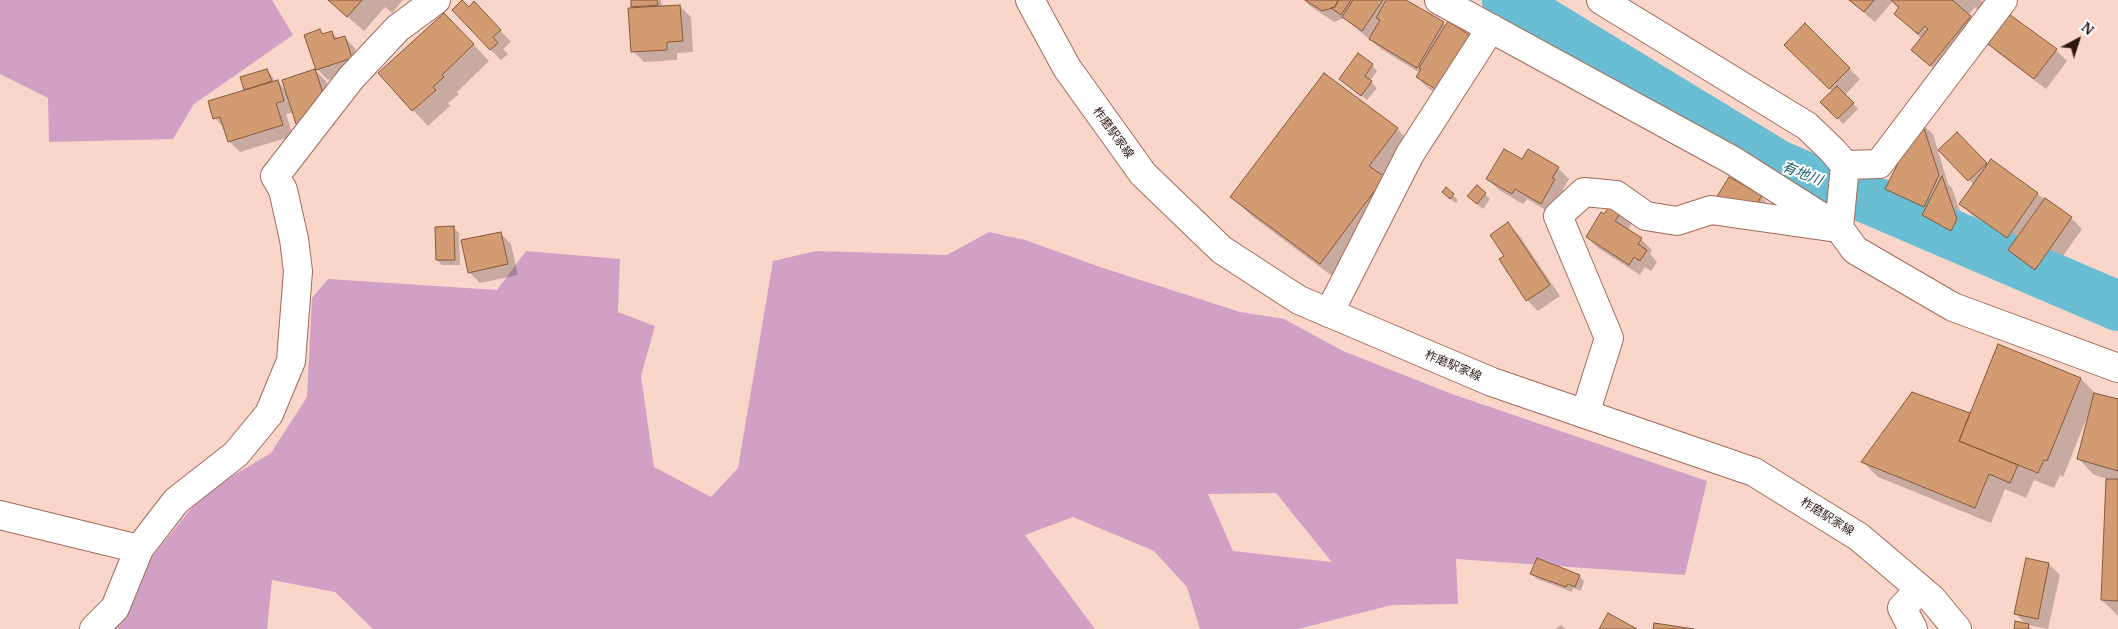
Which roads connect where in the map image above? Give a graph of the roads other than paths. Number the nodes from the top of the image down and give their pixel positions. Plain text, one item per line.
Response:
1 (436, 0) edge
2 (1030, 0) edge
3 (1439, 0) edge
4 (1601, 0) edge
5 (2003, 0) edge
6 (1491, 28) junction
7 (1845, 165) junction
8 (1839, 228) junction
9 (1329, 313) junction
10 (2118, 368) edge
11 (1585, 414) junction
12 (0, 515) edge
13 (139, 549) junction
14 (1920, 589) junction
15 (94, 629) edge
16 (1913, 629) edge
17 (1957, 629) edge

1 - 13 street
2 - 9 street, 柞磨駅家線
3 - 6 street
4 - 7 street
5 - 7 street
6 - 8 street
6 - 9 street
7 - 8 street
8 - 10 street
8 - 11 street
9 - 11 street, 柞磨駅家線
11 - 14 street, 柞磨駅家線
12 - 13 street
13 - 15 street
14 - 16 street
14 - 17 street, 柞磨駅家線

